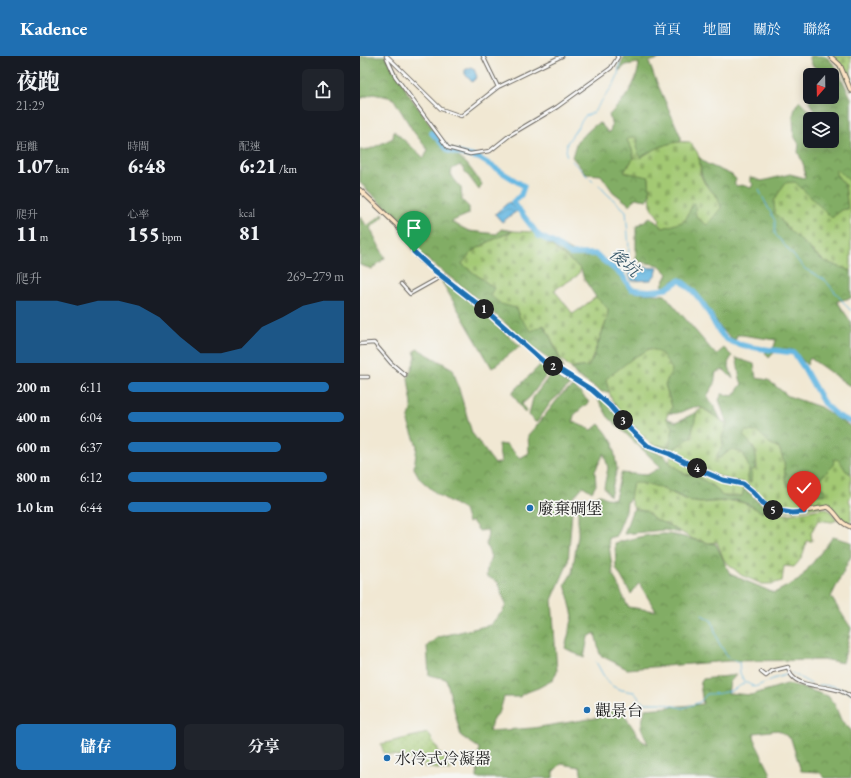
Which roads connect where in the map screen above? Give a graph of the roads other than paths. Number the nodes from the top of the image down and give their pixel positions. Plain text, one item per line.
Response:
1 (387, 56) edge
2 (483, 56) edge
3 (562, 56) edge
4 (617, 56) edge
5 (830, 56) edge
6 (498, 87) junction
7 (851, 91) edge
8 (360, 190) edge
9 (442, 276) junction
10 (401, 284) dead end
11 (360, 344) edge
12 (405, 375) dead end
13 (360, 377) edge
14 (368, 377) dead end
15 (851, 527) edge
16 (761, 672) dead end
17 (851, 697) edge

1 - 4 street
1 - 6 street
2 - 6 street
3 - 6 street
5 - 7 street
8 - 9 street
9 - 10 street
9 - 15 street
11 - 12 street
13 - 14 street
16 - 17 street

